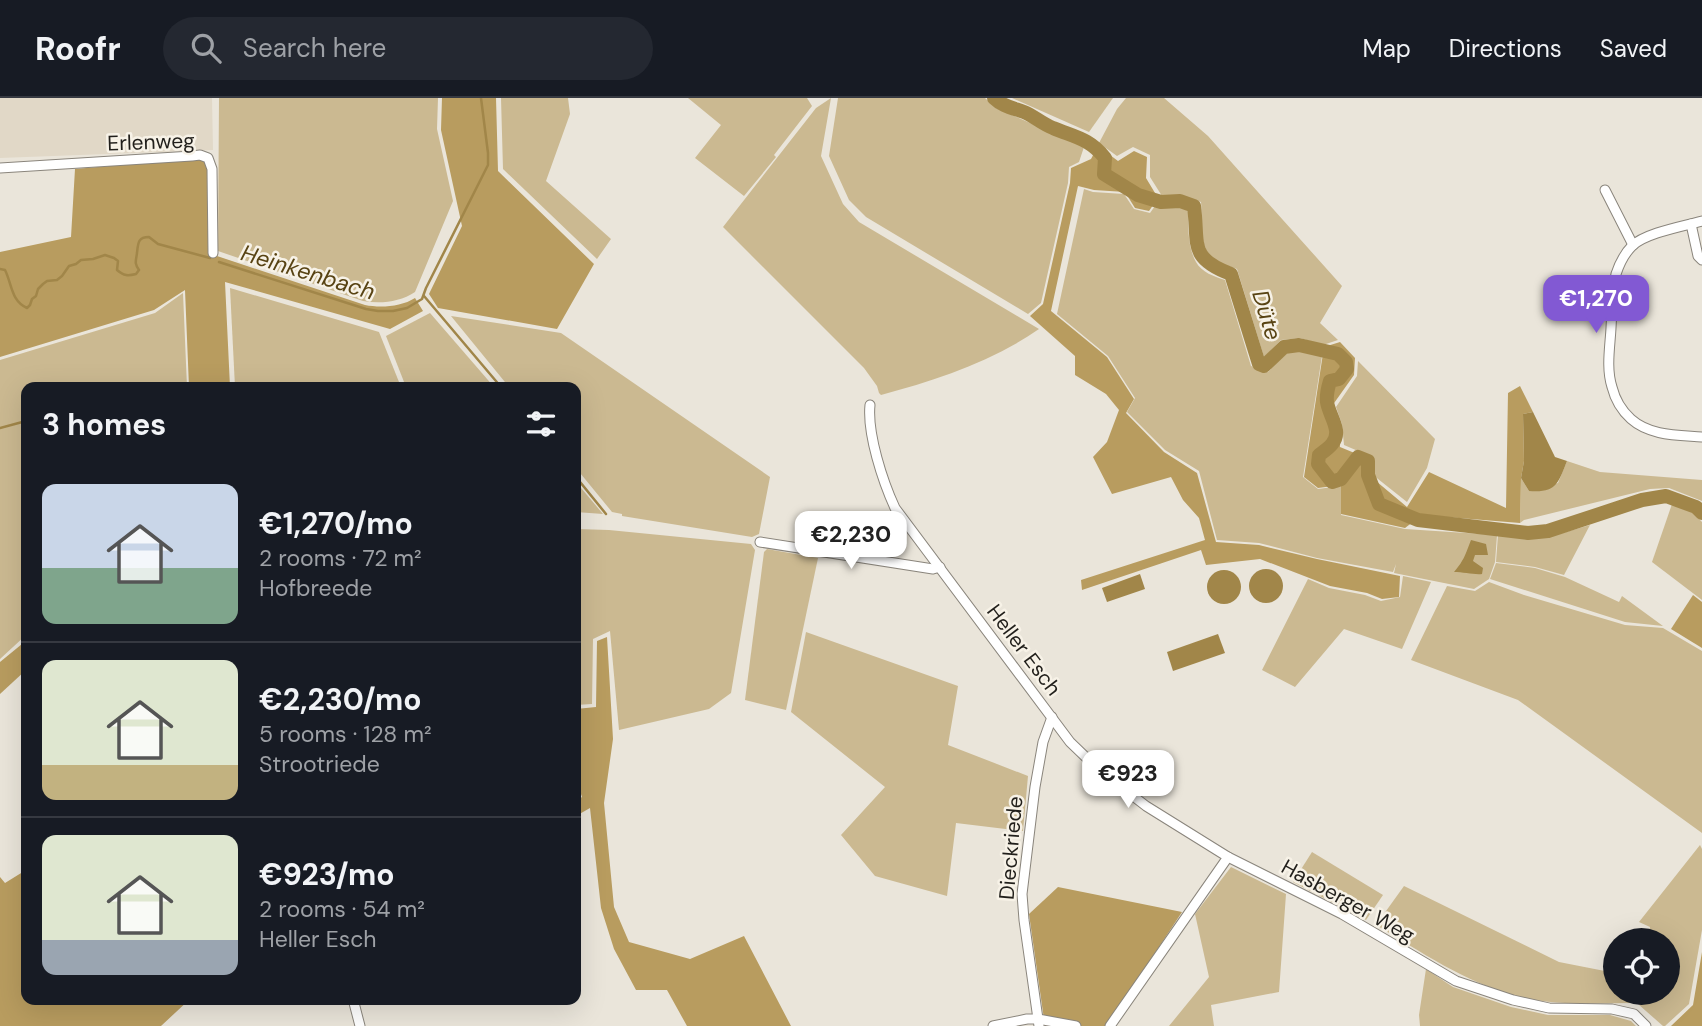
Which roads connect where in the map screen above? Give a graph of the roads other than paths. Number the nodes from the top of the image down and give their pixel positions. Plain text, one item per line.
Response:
1 (0, 168) edge
2 (1605, 190) dead end
3 (1702, 221) edge
4 (1691, 224) junction
5 (1633, 245) junction
6 (214, 253) dead end
7 (1702, 260) edge
8 (870, 405) dead end
9 (1702, 437) edge
10 (760, 542) dead end
11 (940, 567) junction
12 (1052, 717) junction
13 (1228, 857) junction
14 (355, 1005) edge
15 (1039, 1023) edge
16 (360, 1026) edge
17 (993, 1026) edge
18 (1076, 1026) edge
19 (1110, 1026) edge
20 (1646, 1026) edge

1 - 6 street, Erlenweg
2 - 5 street
3 - 4 street
4 - 5 street
4 - 7 street
5 - 9 street
8 - 11 street, Heller Esch
10 - 11 street
11 - 12 street, Heller Esch
12 - 13 street, Heller Esch
12 - 15 street, Dieckriede
13 - 19 street
13 - 20 street, Hasberger Weg
14 - 16 street
15 - 17 street
15 - 18 street

